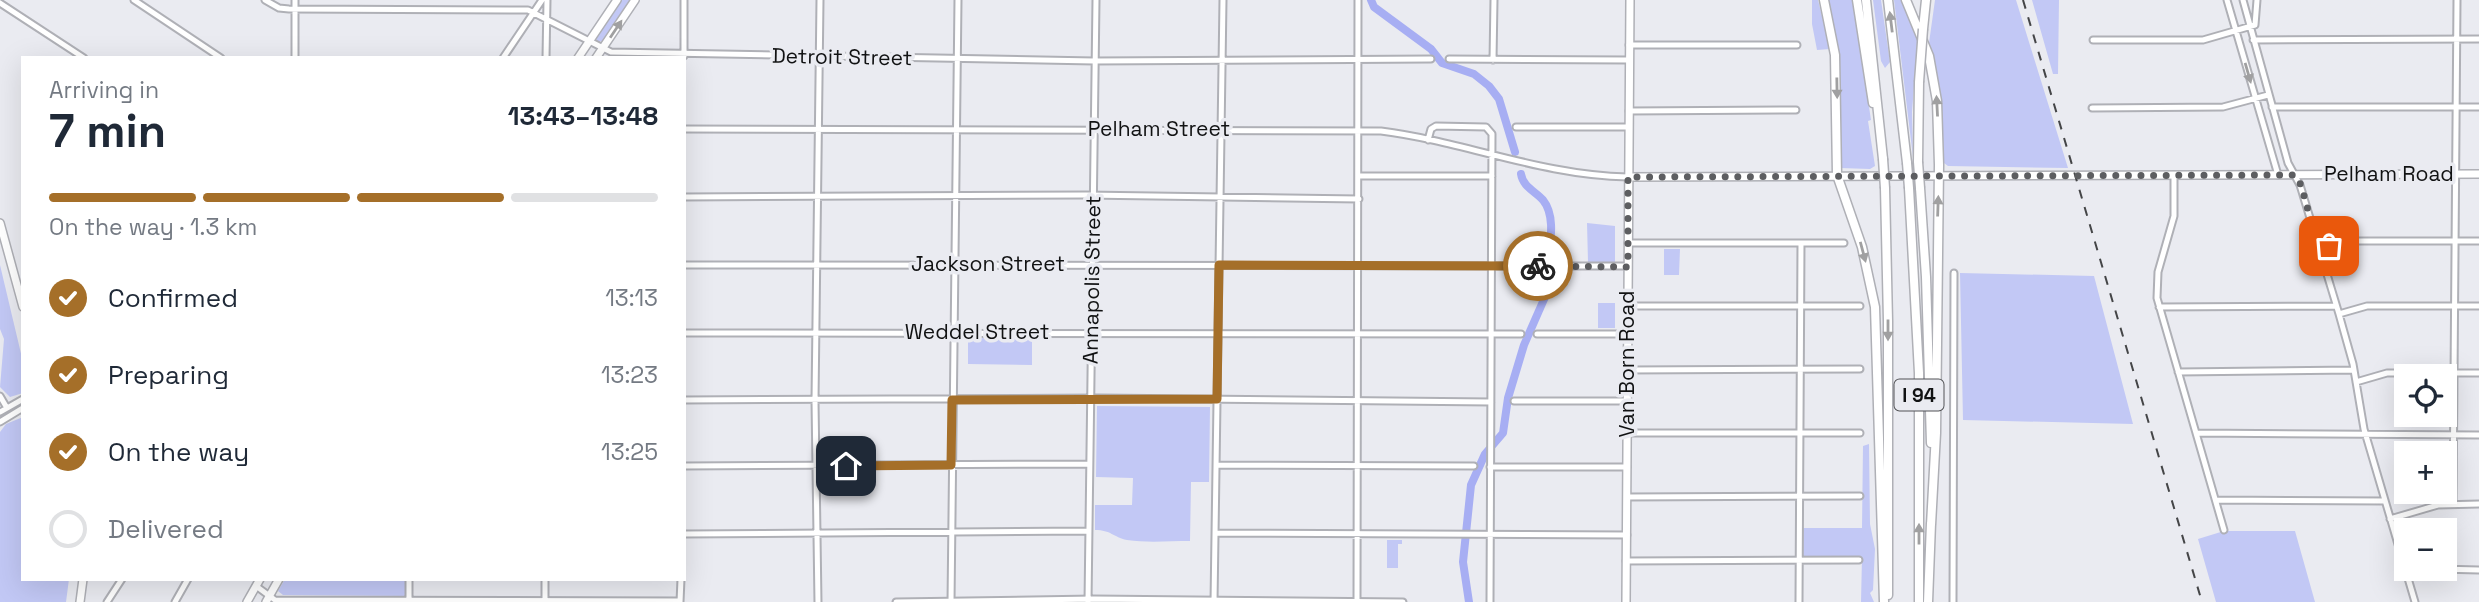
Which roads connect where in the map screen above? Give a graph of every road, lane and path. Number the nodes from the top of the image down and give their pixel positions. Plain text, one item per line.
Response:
1 (134, 0) edge
2 (265, 0) edge
3 (295, 0) edge
4 (545, 0) edge
5 (617, 0) edge
6 (635, 0) edge
7 (684, 0) edge
8 (820, 0) edge
9 (958, 0) edge
10 (1096, 0) edge
11 (1223, 0) edge
12 (1358, 0) edge
13 (1494, 0) edge
14 (1630, 0) edge
15 (1824, 0) edge
16 (1857, 0) edge
17 (1866, 0) edge
18 (1888, 0) edge
19 (1906, 0) edge
20 (1929, 0) edge
21 (2227, 0) edge
22 (2242, 0) edge
23 (2258, 0) edge
24 (2457, 0) edge
25 (0, 3) edge
26 (295, 9) junction
27 (534, 12) junction
28 (547, 19) junction
29 (2249, 27) junction
30 (2236, 31) junction
31 (2457, 39) junction
32 (2479, 39) edge
33 (2093, 40) dead end
34 (2253, 40) junction
35 (589, 42) junction
36 (1629, 45) junction
37 (1797, 45) dead end
38 (601, 50) junction
39 (81, 56) edge
40 (218, 56) edge
41 (295, 56) edge
42 (504, 56) edge
43 (547, 56) edge
44 (579, 56) edge
45 (597, 56) edge
46 (684, 56) edge
47 (686, 56) edge
48 (818, 57) junction
49 (1431, 58) dead end
50 (957, 59) junction
51 (1357, 59) junction
52 (1449, 59) dead end
53 (1222, 60) junction
54 (1493, 60) junction
55 (1629, 60) junction
56 (1094, 61) junction
57 (2268, 95) junction
58 (2256, 98) junction
59 (2272, 107) junction
60 (2457, 107) junction
61 (2479, 107) edge
62 (2092, 108) dead end
63 (1796, 110) dead end
64 (1629, 111) junction
65 (1516, 127) dead end
66 (1629, 127) junction
67 (686, 129) edge
68 (817, 129) junction
69 (956, 129) junction
70 (1093, 129) junction
71 (1220, 130) junction
72 (1358, 130) junction
73 (1427, 139) junction
74 (2284, 149) junction
75 (2271, 152) junction
76 (1882, 155) junction
77 (1492, 156) junction
78 (1938, 174) junction
79 (2456, 174) junction
80 (2479, 174) edge
81 (1837, 175) junction
82 (2174, 175) junction
83 (2278, 175) junction
84 (2294, 175) junction
85 (1359, 176) junction
86 (1492, 176) junction
87 (1628, 177) junction
88 (1093, 195) junction
89 (955, 196) junction
90 (686, 197) edge
91 (817, 197) junction
92 (1220, 197) junction
93 (1359, 199) junction
94 (0, 223) edge
95 (2455, 240) junction
96 (2479, 241) edge
97 (1628, 243) junction
98 (1801, 243) junction
99 (1844, 243) dead end
100 (2319, 249) junction
101 (954, 263) junction
102 (817, 264) junction
103 (1091, 264) junction
104 (686, 265) edge
105 (1219, 265) junction
106 (1359, 266) junction
107 (1491, 266) junction
108 (1628, 267) junction
109 (1954, 273) dead end
110 (21, 300) edge
111 (1628, 306) junction
112 (1801, 306) junction
113 (1860, 306) dead end
114 (2336, 306) junction
115 (2455, 306) junction
116 (2479, 306) edge
117 (2159, 307) junction
118 (2339, 314) junction
119 (954, 331) junction
120 (1091, 331) junction
121 (1218, 332) junction
122 (686, 333) edge
123 (816, 333) junction
124 (1358, 334) junction
125 (1491, 334) junction
126 (1521, 334) dead end
127 (1536, 334) dead end
128 (1628, 334) junction
129 (2454, 364) edge
130 (1800, 369) junction
131 (1860, 369) dead end
132 (1627, 370) junction
133 (2354, 370) junction
134 (2178, 372) junction
135 (2394, 373) edge
136 (2457, 373) edge
137 (2479, 373) edge
138 (2356, 382) junction
139 (0, 396) edge
140 (1090, 398) junction
141 (1217, 399) junction
142 (21, 400) edge
143 (686, 400) edge
144 (952, 400) junction
145 (815, 401) junction
146 (1358, 401) junction
147 (1491, 401) junction
148 (1514, 401) dead end
149 (1627, 401) junction
150 (6, 407) junction
151 (21, 409) edge
152 (10, 414) junction
153 (1, 417) edge
154 (2454, 427) edge
155 (1627, 433) junction
156 (1800, 433) junction
157 (1860, 433) dead end
158 (2196, 433) junction
159 (2365, 435) junction
160 (2454, 435) junction
161 (2479, 435) edge
162 (2454, 441) edge
163 (1090, 464) junction
164 (951, 465) junction
165 (1216, 465) junction
166 (686, 466) edge
167 (1357, 466) junction
168 (1474, 466) dead end
169 (816, 467) junction
170 (1490, 467) junction
171 (1627, 467) junction
172 (1860, 496) dead end
173 (1800, 497) junction
174 (1627, 498) junction
175 (2216, 500) junction
176 (2385, 500) junction
177 (2453, 504) edge
178 (2457, 504) edge
179 (2479, 504) edge
180 (2390, 519) junction
181 (1931, 525) junction
182 (2224, 530) dead end
183 (1089, 531) junction
184 (2394, 532) edge
185 (1216, 533) junction
186 (686, 534) edge
187 (952, 534) junction
188 (1357, 534) junction
189 (818, 535) junction
190 (1490, 535) junction
191 (1627, 535) junction
192 (1800, 560) junction
193 (1860, 560) dead end
194 (1626, 561) junction
195 (2457, 569) edge
196 (2479, 570) edge
197 (83, 581) edge
198 (121, 581) edge
199 (187, 581) edge
200 (278, 581) edge
201 (409, 581) edge
202 (545, 581) edge
203 (681, 581) edge
204 (2409, 581) edge
205 (258, 583) edge
206 (271, 600) edge
207 (409, 601) edge
208 (1088, 601) edge
209 (1214, 601) edge
210 (80, 602) edge
211 (107, 602) edge
212 (175, 602) edge
213 (247, 602) edge
214 (545, 602) edge
215 (680, 602) edge
216 (818, 602) edge
217 (896, 602) edge
218 (951, 602) edge
219 (1357, 602) edge
220 (1403, 602) edge
221 (1490, 602) edge
222 (1626, 602) edge
223 (1799, 602) edge
224 (1886, 602) edge
225 (1919, 602) edge
226 (1928, 602) edge
227 (1953, 602) edge
228 (2415, 602) edge

1 - 40 street
2 - 26 street
3 - 26 street
4 - 27 street
4 - 28 street
5 - 35 main road
38 -> 6 main road
7 - 46 street
8 - 48 street
9 - 50 street
10 - 56 street, Annapolis Street
11 - 53 street
12 - 51 street
13 - 54 street
14 - 36 main road, Van Born Road
15 -> 81 highway
16 - 76 highway
17 - 76 highway, I 94
225 -> 18 highway, I 94, bridge
78 -> 19 highway
20 - 181 highway, bridge
21 - 30 street
22 - 29 street
23 - 29 street
24 - 31 street
25 - 39 street
26 - 27 street
26 - 41 street
27 - 28 street
27 - 42 street
28 - 35 street
28 - 43 street
29 - 30 street
29 - 34 street
30 - 33 street
30 -> 58 street
31 - 32 street
31 - 34 street
31 - 60 street
34 - 57 street
35 - 38 street
35 - 44 main road
36 - 37 street
36 - 55 main road, Van Born Road
38 - 45 main road
38 - 46 street, Detroit Street
47 - 48 street, Detroit Street
48 - 50 street, Detroit Street
48 - 68 street
49 - 51 street, Detroit Street
50 - 56 street, Detroit Street
50 - 69 street
51 - 53 street, Detroit Street
51 - 72 street
52 - 54 street
53 - 56 street, Detroit Street
53 - 71 street
54 - 55 street
55 - 64 main road, Van Born Road
56 - 70 street, Annapolis Street
57 - 58 street
57 - 59 street
58 - 62 street
58 - 75 street
59 - 60 street
59 - 74 street
60 - 61 street
60 - 79 street
63 - 64 street
64 - 66 main road, Van Born Road
65 - 66 street
66 - 87 main road, Van Born Road
67 - 68 street, Pelham Street
68 - 69 street, Pelham Street
68 - 91 street
69 - 70 street, Pelham Street
69 - 89 street
70 - 71 street, Pelham Street
70 - 88 street, Annapolis Street
71 - 72 street, Pelham Street
71 - 92 street
72 - 73 street, Pelham Street
72 - 85 street
73 - 77 street, Pelham Street
73 - 77 street
74 - 75 street
74 - 84 street
75 - 83 street
76 -> 224 highway, I 94, bridge
77 - 86 street
77 - 87 street, Pelham Street
78 - 81 main road, Pelham Road
78 - 82 main road, Pelham Road
181 -> 78 highway
79 - 80 main road, Pelham Road
79 - 84 main road, Pelham Road
79 - 95 street
81 - 87 main road, Pelham Road
81 -> 224 highway
82 - 83 main road, Pelham Road
82 - 117 street
83 - 84 main road, Pelham Road
84 - 100 street
85 - 86 street
85 - 93 street
86 - 107 street
87 - 97 main road, Van Born Road
88 - 89 street
88 - 92 street
88 - 103 street, Annapolis Street
89 - 91 street
89 - 101 street
90 - 91 street
91 - 102 street
92 - 93 street
92 - 105 street
93 - 106 street
94 - 110 main road
95 - 96 street
95 - 100 street
95 - 115 street
97 - 98 street
97 - 108 main road, Van Born Road
98 - 99 street
98 - 112 street
100 - 114 street
101 - 102 street, Jackson Street
101 - 103 street, Jackson Street
101 - 119 street
102 - 104 street, Jackson Street
102 - 123 street
103 - 105 street, Jackson Street
103 - 120 street, Annapolis Street
105 - 106 street, Jackson Street
105 - 121 street
106 - 107 street, Jackson Street
106 - 124 street
107 - 108 street, Jackson Street
107 - 125 street
108 - 111 main road, Van Born Road
109 - 227 street
111 - 112 street
111 - 128 main road, Van Born Road
112 - 113 street
112 - 130 street
114 - 117 street
114 - 118 street
115 - 116 street
115 - 118 street
115 - 129 street
117 - 134 street
118 - 133 street
119 - 120 street, Weddel Street
119 - 123 street, Weddel Street
119 - 144 street
120 - 121 street, Weddel Street
120 - 140 street, Annapolis Street
121 - 124 street, Weddel Street
121 - 141 street
122 - 123 street, Weddel Street
123 - 145 street
124 - 125 street, Weddel Street
124 - 146 street
125 - 126 street, Weddel Street
125 - 147 street
127 - 128 street
128 - 132 main road, Van Born Road
130 - 131 street
130 - 132 street
130 - 156 street
132 - 149 main road, Van Born Road
133 - 134 street
133 - 138 street
134 - 158 street
135 - 138 street
136 - 137 street
138 - 159 street
139 - 150 street
140 - 141 street
140 - 144 street
140 - 163 street, Annapolis Street
141 - 146 street
141 - 165 street
142 - 150 street
143 - 145 street
144 - 145 street
144 - 164 street
145 - 169 street
146 - 147 street
146 - 167 street
147 - 170 street
148 - 149 street
149 - 155 main road, Van Born Road
150 - 152 street
150 - 153 street
151 - 152 street
152 - 153 street
154 - 160 street
155 - 156 street
155 - 171 main road, Van Born Road
156 - 157 street
156 - 173 street
158 - 159 street
158 - 175 street
159 - 160 street
159 - 176 street
160 - 161 street
160 - 162 street
163 - 164 street
163 - 183 street, Annapolis Street
164 - 169 street
164 - 187 street
165 - 167 street
165 - 185 street
166 - 169 street
167 - 168 street
167 - 188 street
169 - 189 street
170 - 171 street
170 - 190 street
171 - 174 main road, Van Born Road
172 - 173 street
173 - 174 street
173 - 192 street
174 - 191 main road, Van Born Road
175 - 176 street
175 - 182 street
176 - 180 street
177 - 180 street
178 - 179 street
180 - 184 street
181 - 226 highway
183 - 187 street
183 - 208 street, Annapolis Street
185 - 188 street
185 - 209 street
186 - 189 street
187 - 189 street
187 - 218 street
188 - 190 street
188 - 219 street
189 - 216 street
190 - 191 street
190 - 221 street
191 - 194 main road, Van Born Road
192 - 193 street
192 - 194 street
192 - 223 street
194 - 222 main road, Van Born Road
195 - 196 street
197 - 210 main road
198 - 211 street
199 - 212 street
200 - 206 main road
201 - 207 street
202 - 214 street
203 - 215 street
204 - 228 street
205 - 206 street
205 - 213 main road
206 - 207 street
207 - 214 street
208 - 209 street
208 - 218 street
209 - 219 street
214 - 215 street
217 - 218 street
219 - 220 street

